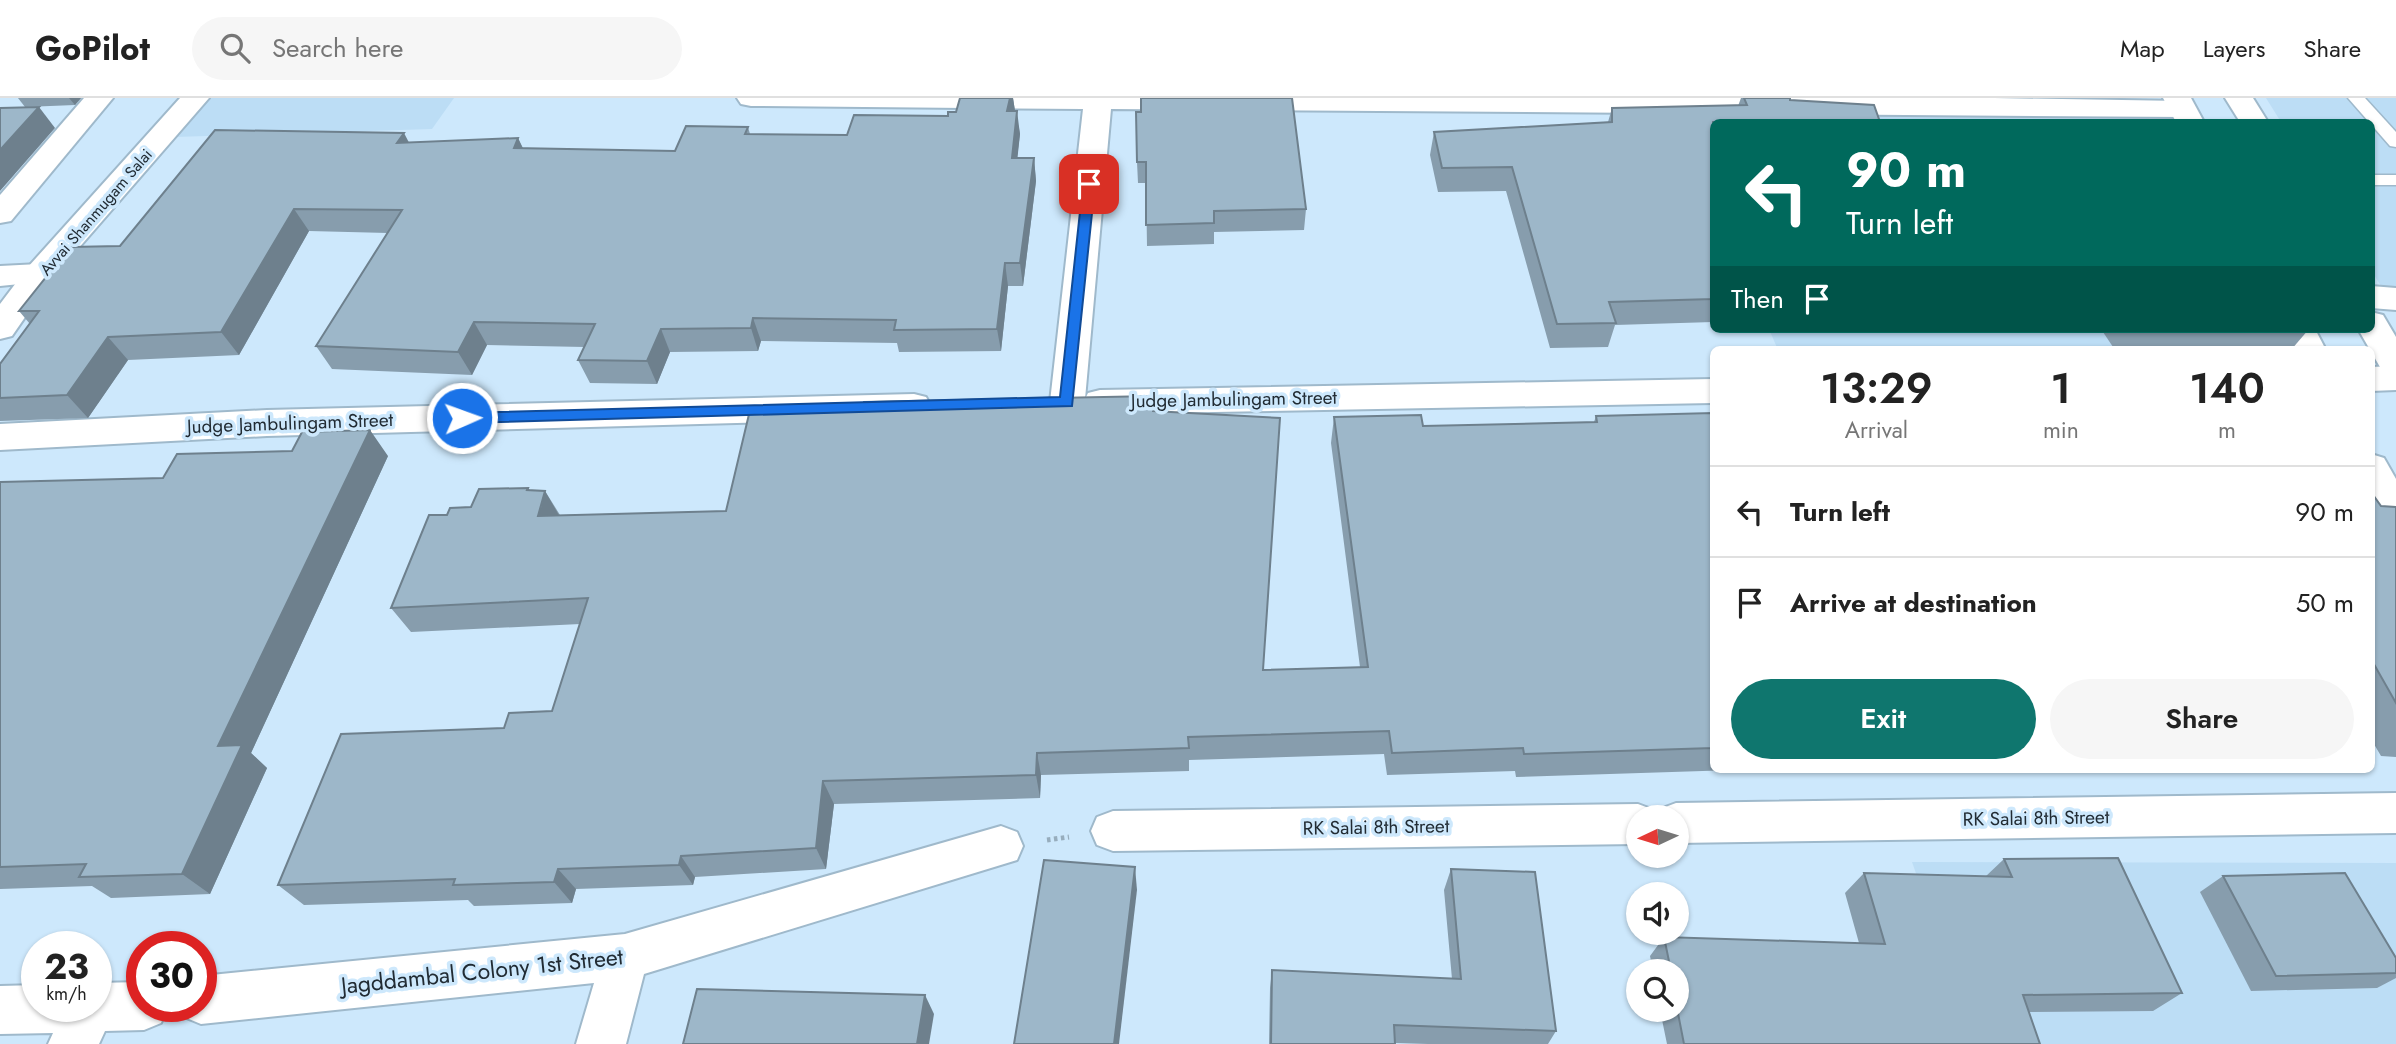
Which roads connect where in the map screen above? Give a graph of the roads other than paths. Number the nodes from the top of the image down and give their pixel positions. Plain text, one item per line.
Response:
1 (195, 98) edge
2 (751, 98) edge
3 (2239, 98) edge
4 (2356, 98) edge
5 (1098, 100) edge
6 (91, 107) edge
7 (2183, 110) edge
8 (41, 117) edge
9 (2252, 119) edge
10 (2396, 142) edge
11 (2375, 180) edge
12 (2396, 180) edge
13 (0, 214) edge
14 (40, 274) junction
15 (0, 276) edge
16 (2375, 297) edge
17 (2396, 299) edge
18 (0, 328) edge
19 (2375, 330) edge
20 (2396, 366) edge
21 (2396, 378) edge
22 (2375, 379) edge
23 (1710, 391) edge
24 (944, 405) edge
25 (0, 437) edge
26 (2375, 474) edge
27 (2396, 513) edge
28 (2396, 813) edge
29 (1689, 823) edge
30 (1626, 824) edge
31 (1113, 831) road end
32 (1001, 846) road end
33 (625, 957) junction
34 (217, 998) edge
35 (0, 1010) edge
36 (126, 1012) edge
37 (82, 1026) edge
38 (601, 1044) edge

1 - 14 street, Avvai Shanmugam Salai
2 - 5 street
3 - 9 street
4 - 10 lane
5 - 7 street
5 - 23 street, Judge Jambulingam Street
6 - 8 street
6 - 13 street
11 - 12 lane
14 - 15 street
14 - 18 street, Avvai Shanmugam Salai
16 - 17 street
19 - 20 street
21 - 22 street
24 - 25 street, Judge Jambulingam Street
26 - 27 street
28 - 29 street, RK Salai 8th Street
30 - 31 street, RK Salai 8th Street
32 - 33 street, Jagddambal Colony 1st Street
33 - 34 street, Jagddambal Colony 1st Street
33 - 38 street
35 - 37 street
36 - 37 street

